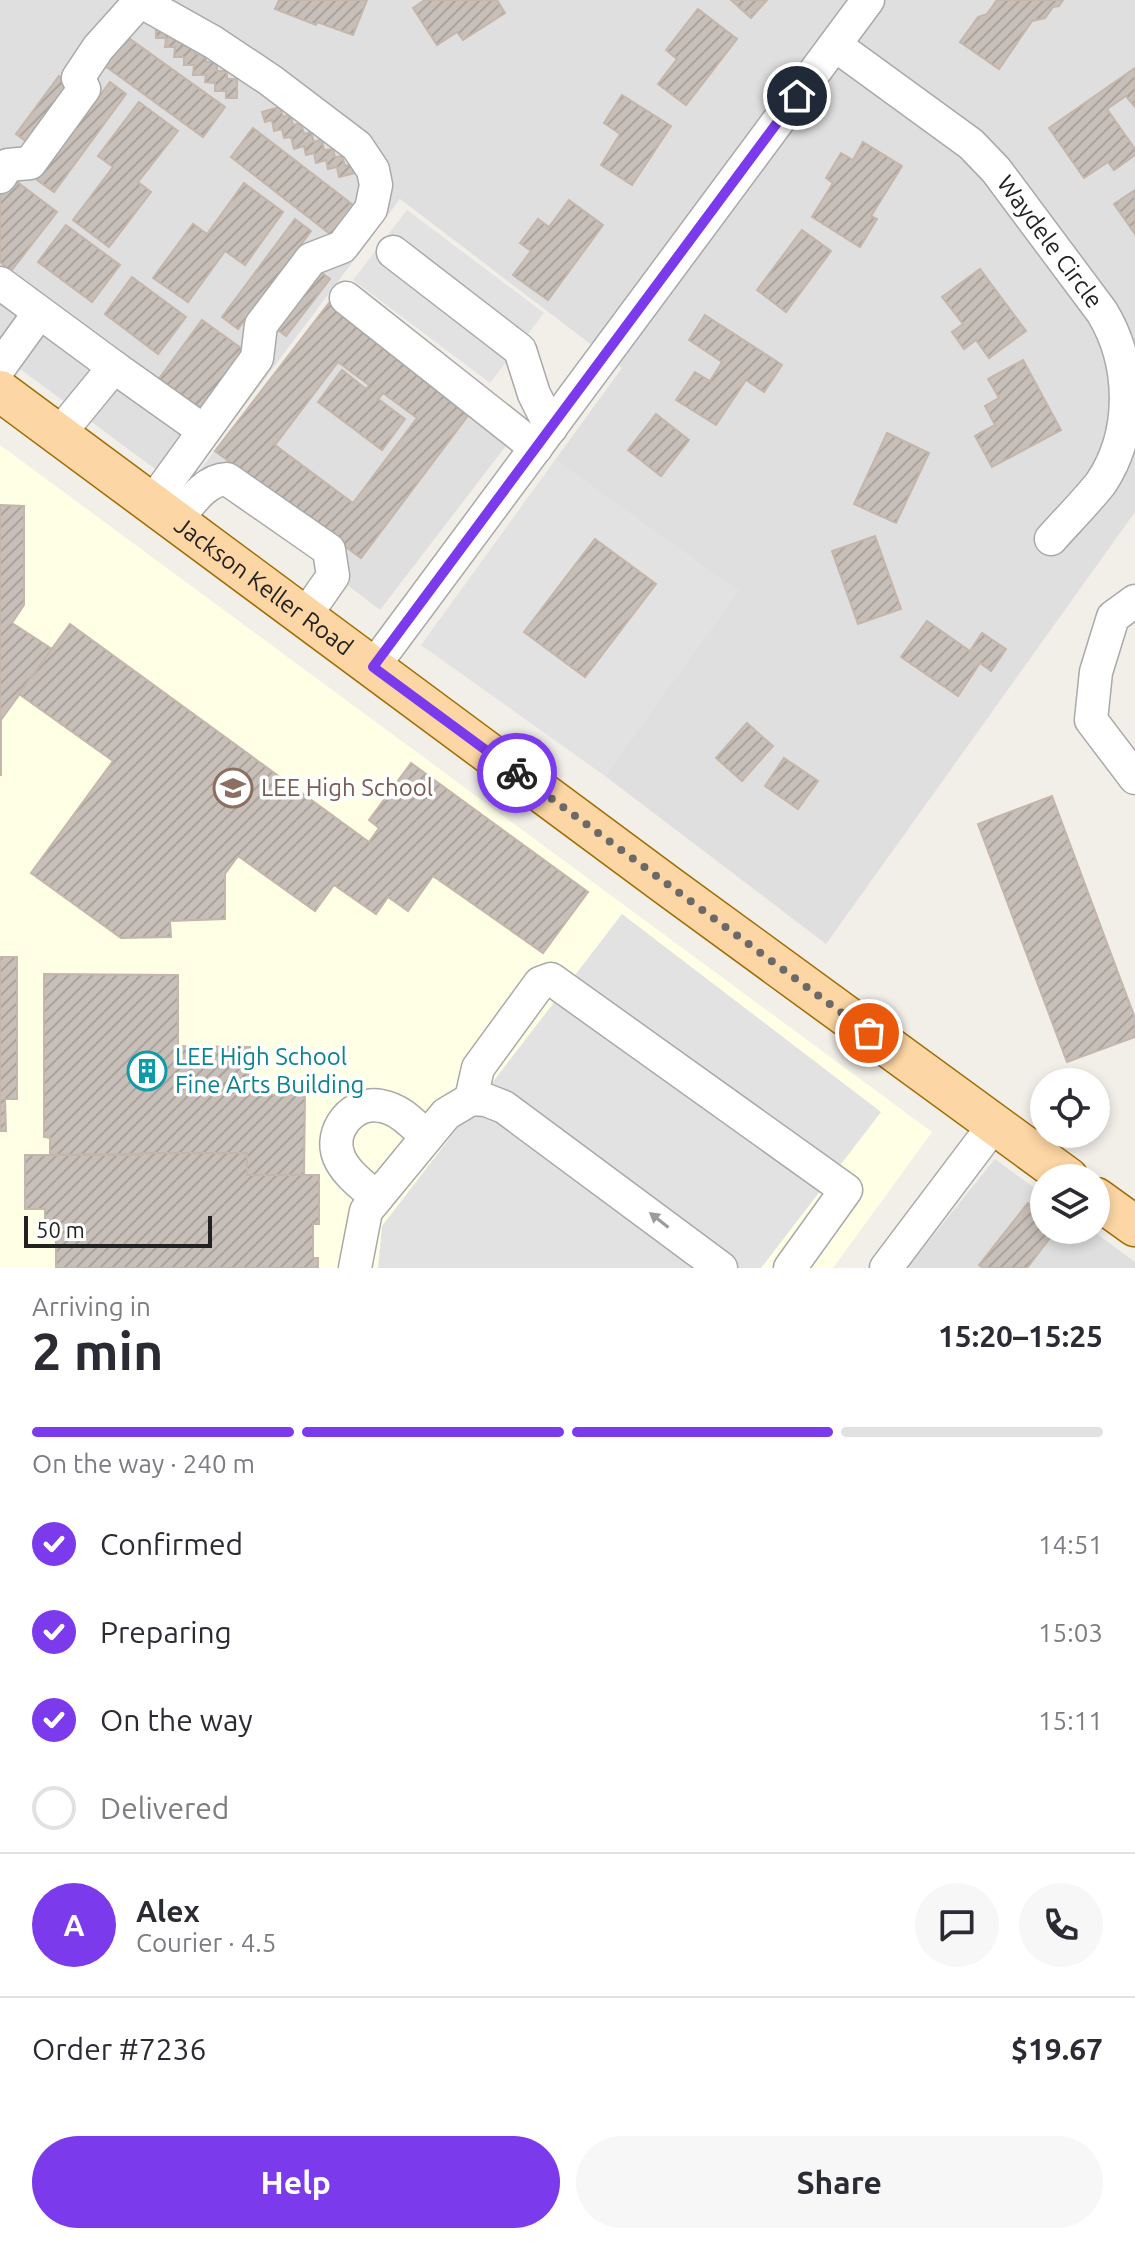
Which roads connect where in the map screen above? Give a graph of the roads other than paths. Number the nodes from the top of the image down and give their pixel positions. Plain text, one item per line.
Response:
1 (868, 0) edge
2 (835, 45) junction
3 (0, 177) edge
4 (393, 252) dead end
5 (0, 283) edge
6 (346, 298) dead end
7 (39, 313) junction
8 (0, 367) edge
9 (114, 367) junction
10 (0, 391) edge
11 (204, 431) junction
12 (59, 434) junction
13 (543, 438) junction
14 (164, 512) junction
15 (1051, 539) dead end
16 (1135, 601) edge
17 (305, 616) junction
18 (373, 667) junction
19 (1135, 778) edge
20 (471, 1099) junction
21 (994, 1125) junction
22 (427, 1137) junction
23 (1048, 1164) edge
24 (377, 1198) junction
25 (355, 1268) edge
26 (721, 1268) edge
27 (790, 1268) edge
28 (886, 1268) edge

1 - 2 street
2 - 13 street
2 - 15 street, Waydele Circle
3 - 11 street
4 - 13 street
5 - 7 street
6 - 13 street
7 - 8 street
7 - 9 street
9 - 11 street
9 - 12 street
10 - 12 main road, Jackson Keller Road
11 - 14 street
12 - 14 main road, Jackson Keller Road
13 - 18 street
14 - 17 main road, Jackson Keller Road
14 - 17 street
16 - 19 street
17 - 18 main road, Jackson Keller Road
18 - 21 main road, Jackson Keller Road
20 - 22 street
26 -> 20 street
20 - 27 street
21 - 23 main road, Jackson Keller Road
21 - 28 street
22 - 24 street
22 - 24 street
24 - 25 street

